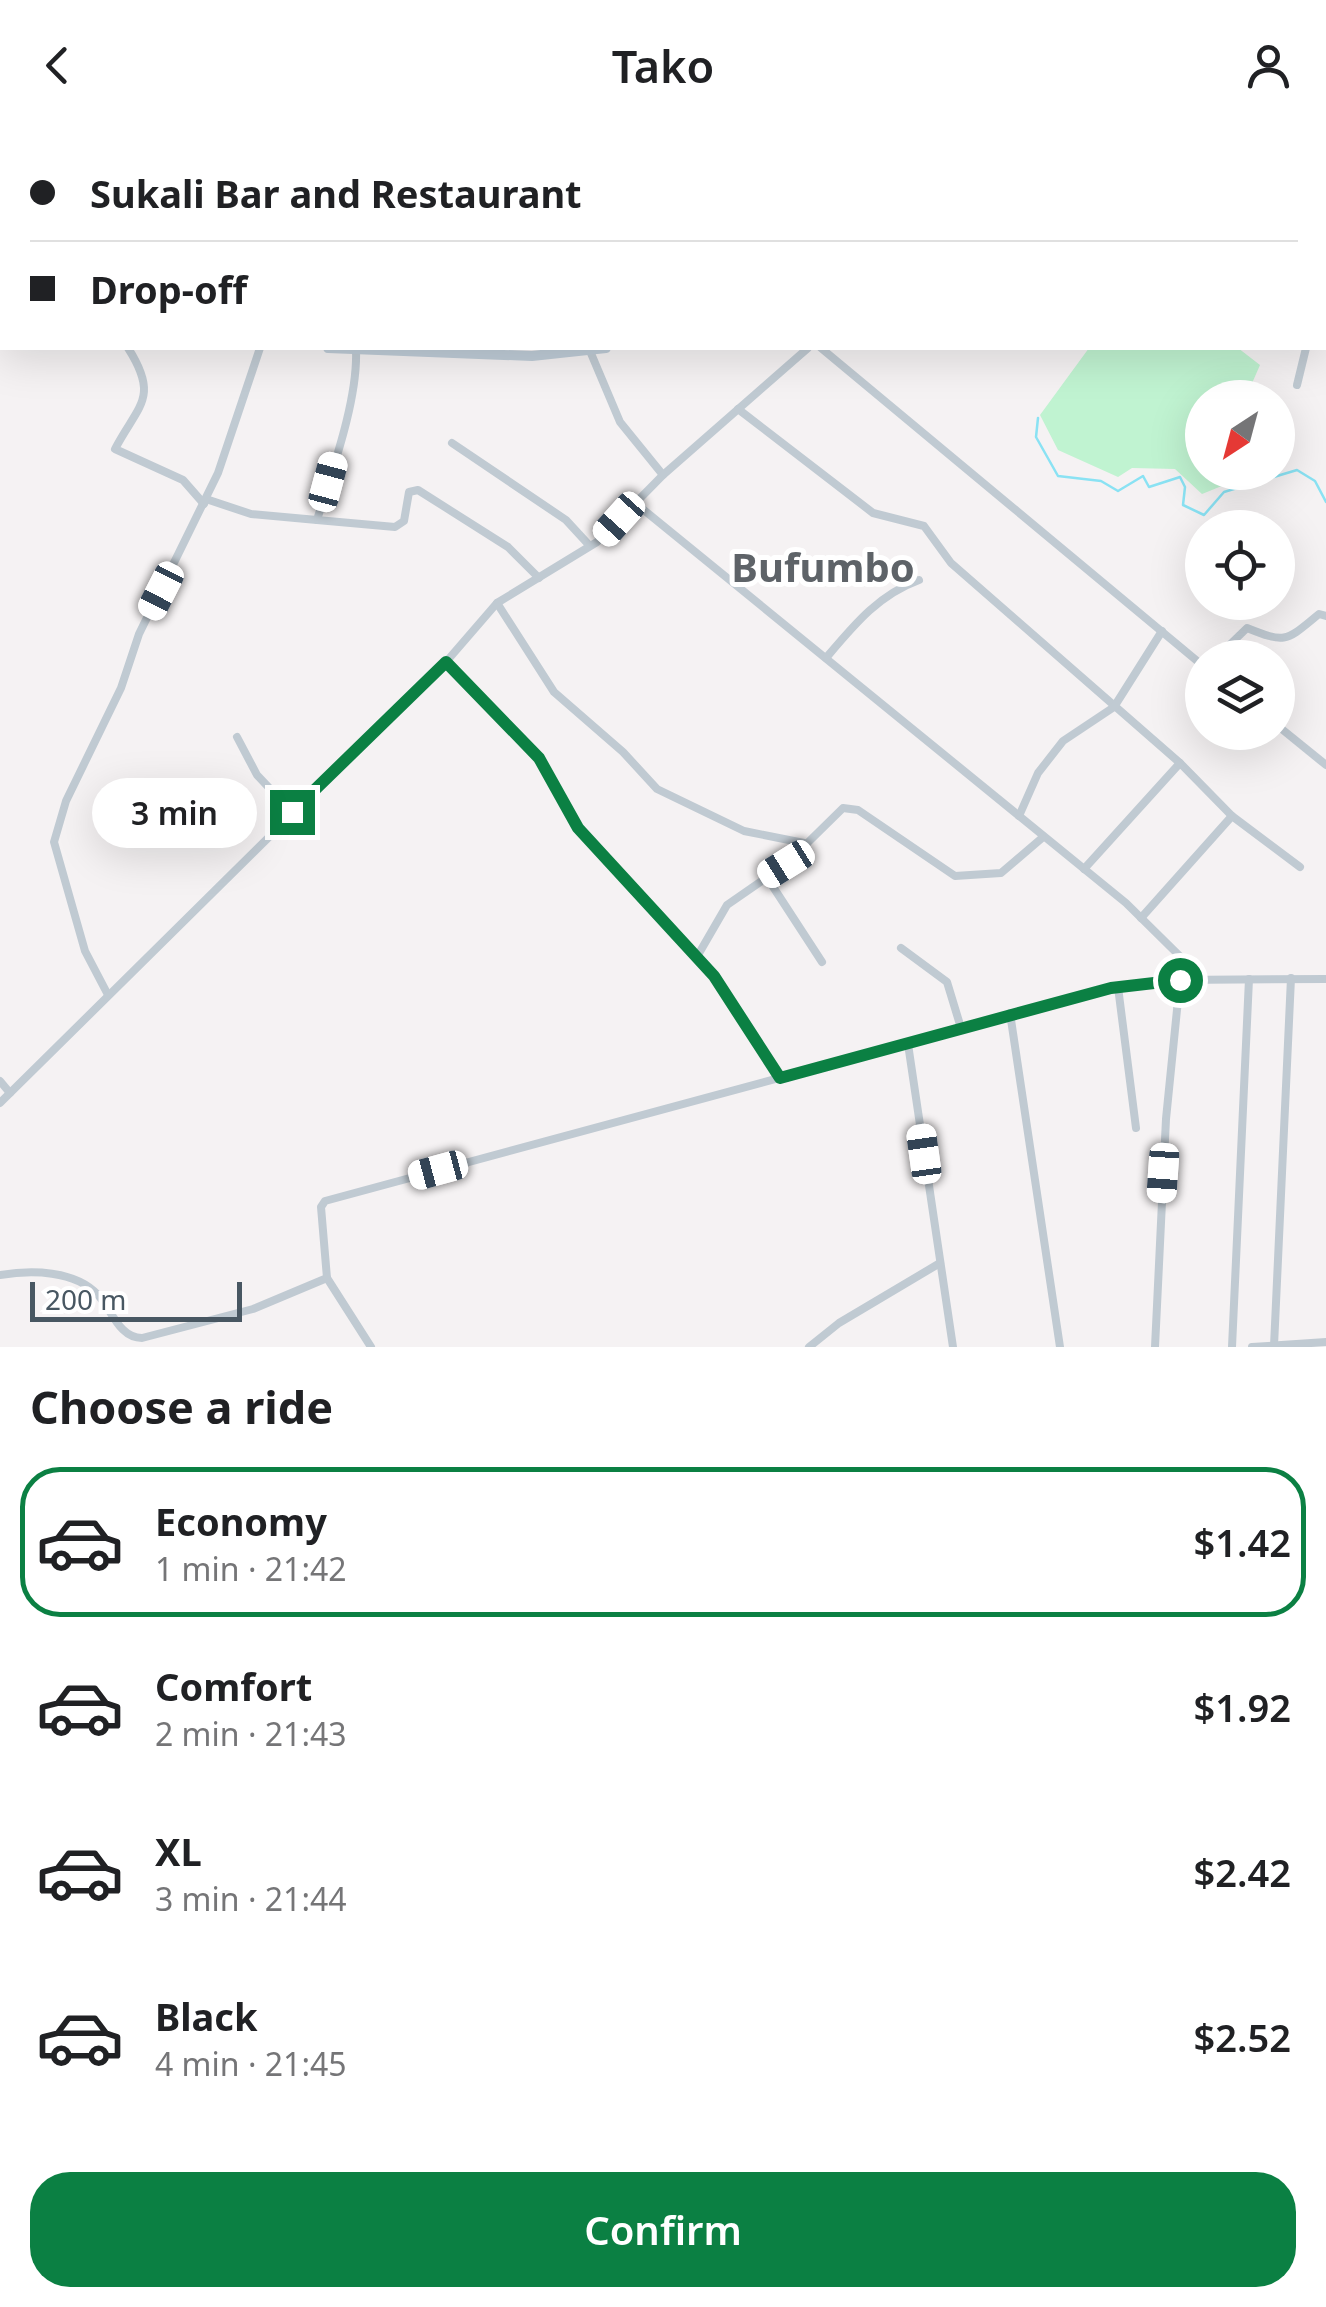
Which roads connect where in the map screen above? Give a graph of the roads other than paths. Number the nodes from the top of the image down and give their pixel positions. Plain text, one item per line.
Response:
1 (129, 350) edge
2 (259, 350) edge
3 (356, 350) edge
4 (436, 350) edge
5 (595, 350) edge
6 (806, 350) edge
7 (822, 350) edge
8 (1306, 350) edge
9 (590, 351) junction
10 (1297, 385) dead end
11 (738, 409) junction
12 (452, 443) dead end
13 (663, 475) junction
14 (205, 501) junction
15 (634, 502) junction
16 (317, 520) junction
17 (588, 545) junction
18 (539, 578) junction
19 (919, 580) dead end
20 (497, 603) junction
21 (1326, 616) edge
22 (1162, 631) junction
23 (1235, 640) edge
24 (1277, 640) edge
25 (1288, 640) edge
26 (1185, 650) edge
27 (826, 658) junction
28 (446, 662) junction
29 (1114, 707) junction
30 (237, 737) dead end
31 (1295, 740) edge
32 (1180, 763) junction
33 (1326, 765) edge
34 (292, 812) junction
35 (1018, 816) junction
36 (1232, 816) junction
37 (1042, 838) junction
38 (804, 843) junction
39 (1300, 867) dead end
40 (1084, 869) junction
41 (766, 876) junction
42 (1140, 918) junction
43 (901, 948) dead end
44 (698, 955) junction
45 (822, 962) dead end
46 (1291, 978) junction
47 (1326, 979) edge
48 (1180, 980) junction
49 (1204, 980) junction
50 (1249, 980) junction
51 (1118, 987) junction
52 (107, 992) junction
53 (1010, 1014) junction
54 (961, 1028) junction
55 (908, 1044) junction
56 (780, 1078) junction
57 (0, 1081) edge
58 (10, 1093) junction
59 (0, 1103) edge
60 (1136, 1128) dead end
61 (940, 1264) junction
62 (0, 1275) edge
63 (327, 1278) junction
64 (1326, 1342) edge
65 (1274, 1346) edge
66 (371, 1347) edge
67 (808, 1347) edge
68 (953, 1347) edge
69 (1060, 1347) edge
70 (1155, 1347) edge
71 (1232, 1347) edge
72 (1252, 1347) edge

1 - 14 street
2 - 14 street
3 - 4 street
3 - 16 street
4 - 9 street
5 - 9 street
6 - 11 street
7 - 22 street
8 - 10 street
9 - 13 street
11 - 13 street
11 - 29 street
12 - 17 street
13 - 15 street
14 - 16 street
14 - 52 street
15 - 17 street
15 - 27 street
16 - 18 street
17 - 18 street
18 - 20 street
19 - 27 street
20 - 28 street
20 - 38 street
21 - 25 street
22 - 26 street
22 - 29 street
23 - 24 street
27 - 35 street
28 - 34 street
28 - 44 street
29 - 32 street
29 - 35 street
30 - 34 street
31 - 33 street
32 - 36 street
32 - 40 street
34 - 52 street
35 - 37 street
36 - 39 street
36 - 42 street
37 - 38 street
37 - 40 street
38 - 41 street
40 - 42 street
41 - 44 street
41 - 45 street
42 - 49 street
43 - 54 street
44 - 56 street
46 - 47 street
46 - 50 street
46 - 65 street
48 - 49 street
48 - 51 street
48 - 70 street
49 - 50 street
50 - 71 street
51 - 53 street
51 - 60 street
52 - 58 street
53 - 54 street
53 - 69 street
54 - 55 street
55 - 56 street
55 - 61 street
56 - 63 street
57 - 58 street
58 - 59 street
61 - 67 street
61 - 68 street
62 - 63 street
63 - 66 street
64 - 65 street
65 - 72 street

